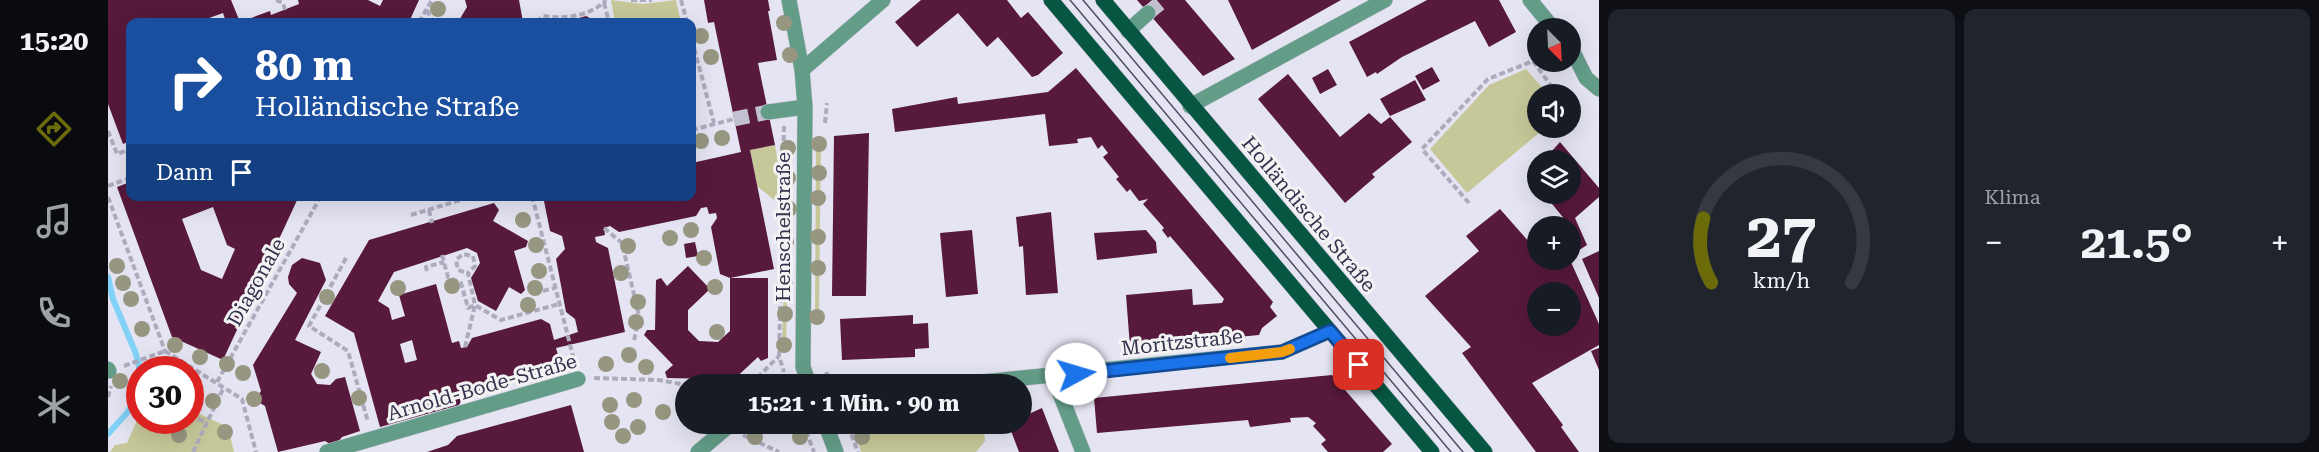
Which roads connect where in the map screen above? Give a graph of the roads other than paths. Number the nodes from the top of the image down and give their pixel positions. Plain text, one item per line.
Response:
1 (789, 0) edge
2 (883, 0) edge
3 (1051, 0) edge
4 (1103, 0) edge
5 (1385, 0) edge
6 (1530, 0) edge
7 (1148, 13) tunnel mouth
8 (1545, 18) edge
9 (1128, 31) junction
10 (1581, 68) edge
11 (802, 70) junction
12 (1599, 89) edge
13 (1190, 106) junction
14 (805, 107) junction
15 (768, 112) tunnel mouth
16 (1330, 331) junction
17 (805, 374) edge
18 (1053, 376) junction
19 (1032, 378) edge
20 (579, 379) road end
21 (719, 434) edge
22 (829, 434) edge
23 (327, 452) edge
24 (698, 452) edge
25 (836, 452) edge
26 (1083, 452) edge
27 (1432, 452) edge
28 (1485, 452) edge

1 - 11 street, Henschelstraße
2 - 11 street
3 - 16 main road
4 - 9 main road, Holländische Straße
5 - 13 street
6 - 8 street
7 - 9 street
9 - 13 main road, Holländische Straße
10 - 12 street
11 - 14 street, Henschelstraße
13 - 28 main road, Holländische Straße
14 - 15 street
14 - 17 street, Henschelstraße
16 - 18 street, Moritzstraße
16 - 27 main road
18 - 19 street, Moritzstraße
18 - 26 street
20 - 23 street, Arnold-Bode-Straße
21 - 24 street
22 - 25 street

